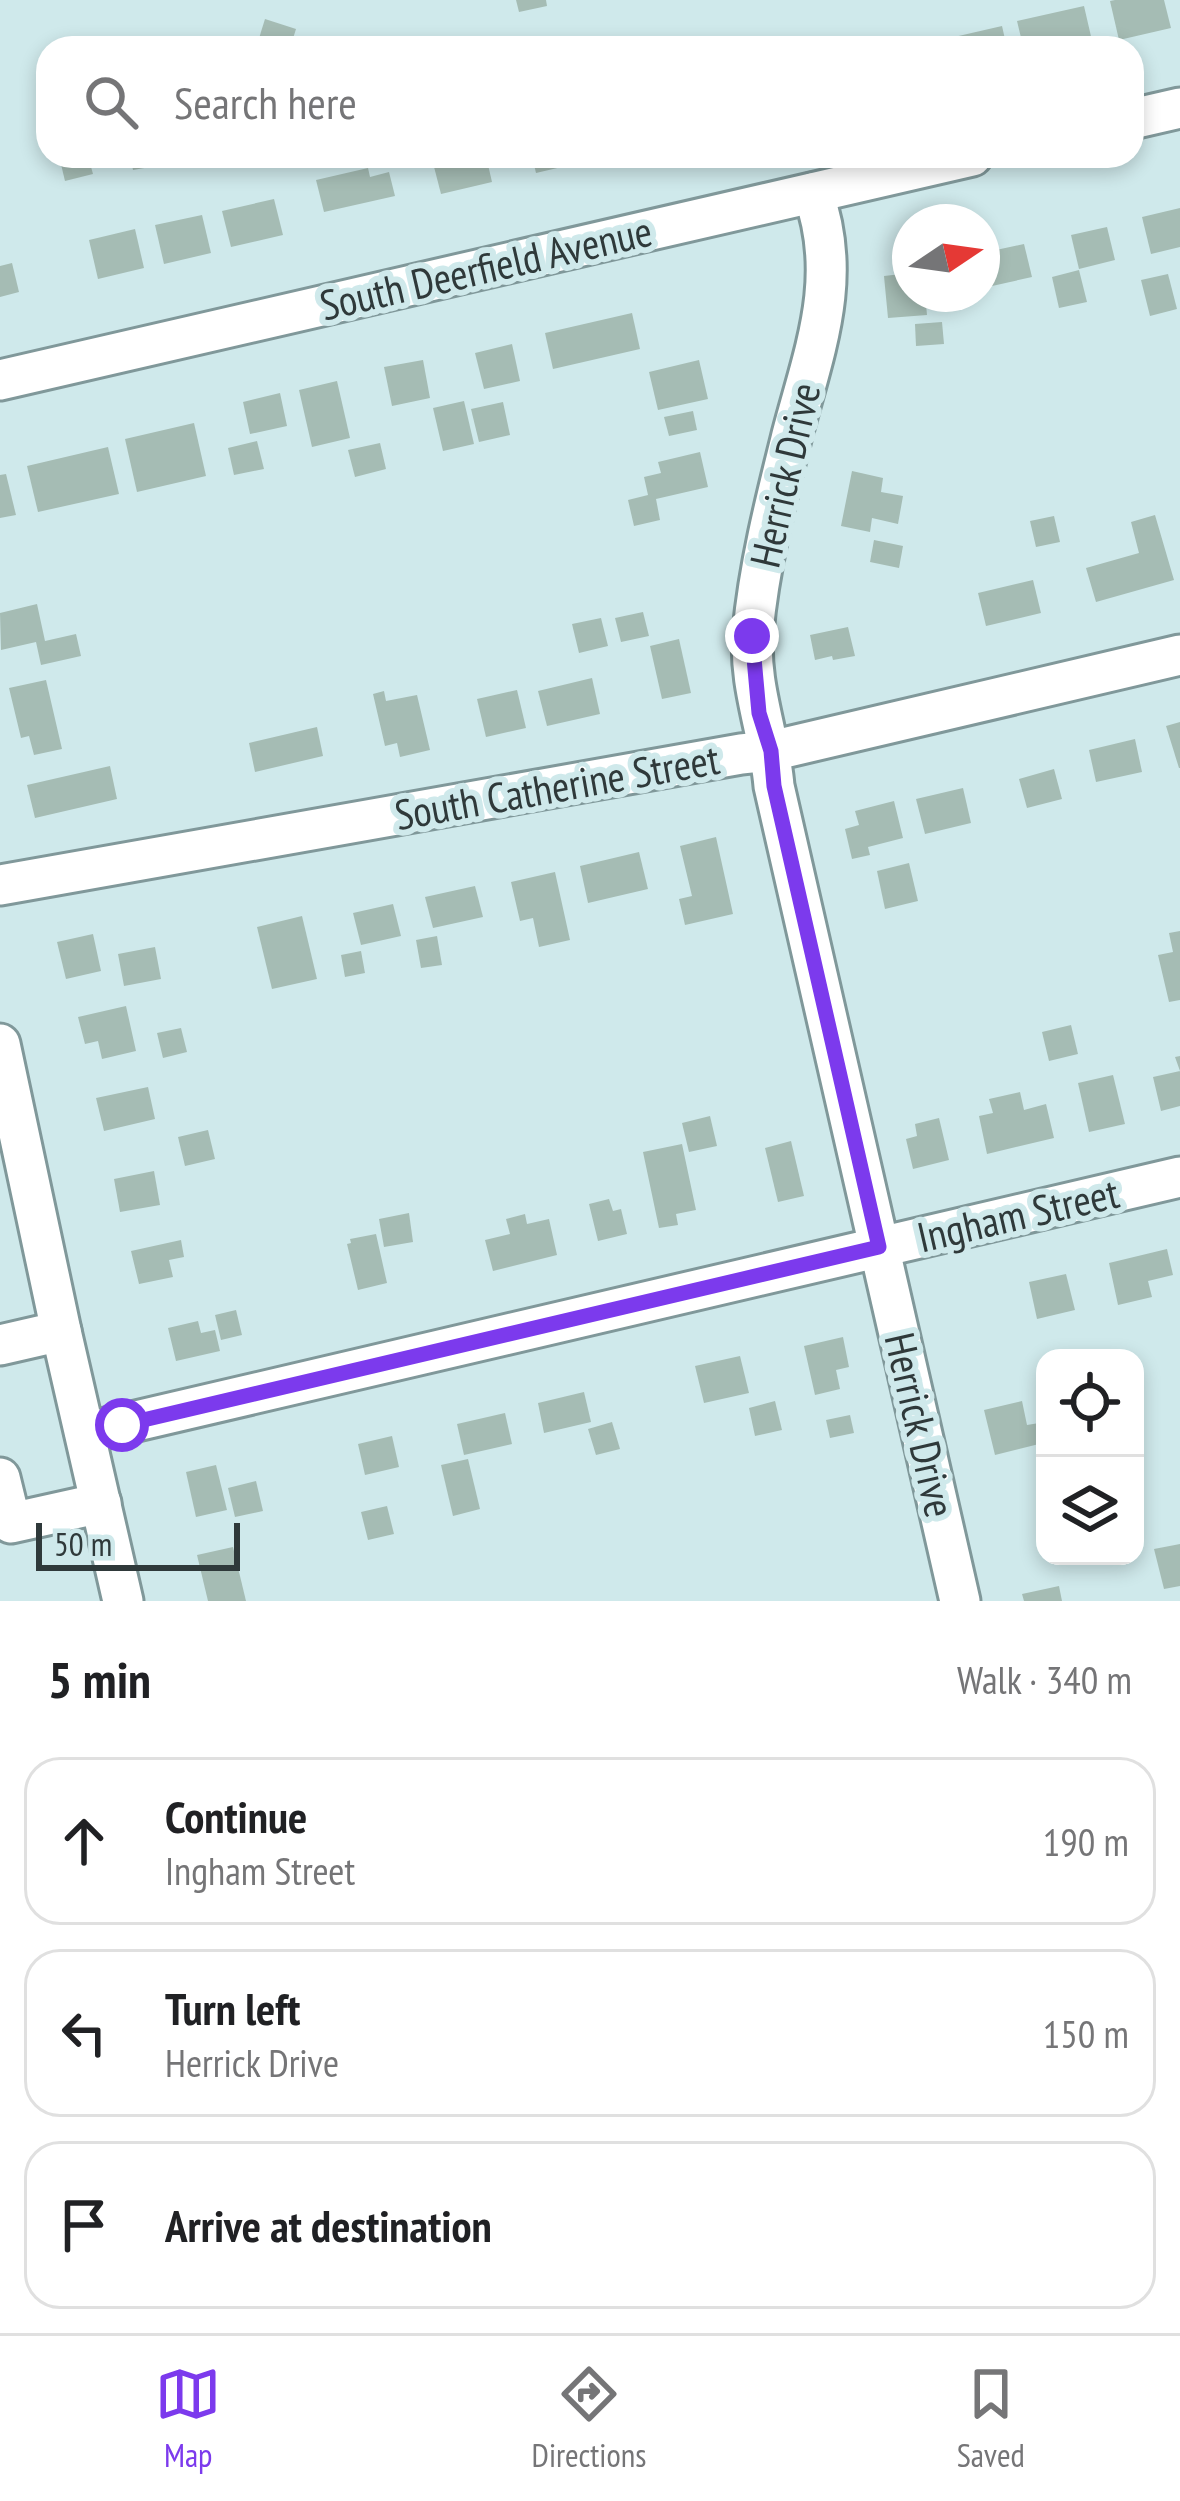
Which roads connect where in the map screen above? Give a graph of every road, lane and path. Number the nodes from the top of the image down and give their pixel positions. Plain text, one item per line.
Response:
1 (1180, 107) edge
2 (1144, 116) edge
3 (920, 168) edge
4 (813, 193) junction
5 (0, 380) edge
6 (1180, 655) edge
7 (771, 751) junction
8 (0, 885) edge
9 (0, 1044) edge
10 (1180, 1177) edge
11 (879, 1247) junction
12 (62, 1331) junction
13 (0, 1345) edge
14 (85, 1433) junction
15 (0, 1478) edge
16 (101, 1504) junction
17 (5, 1525) edge
18 (123, 1601) edge
19 (960, 1601) edge

1 - 2 street
3 - 4 street, South Deerfield Avenue
4 - 5 street, South Deerfield Avenue
4 - 7 street, Herrick Drive
6 - 7 street, South Catherine Street
7 - 8 street, South Catherine Street
7 - 11 street, Herrick Drive
9 - 12 street
10 - 11 street, Ingham Street
11 - 14 street, Ingham Street
11 - 19 street, Herrick Drive
12 - 13 street
12 - 14 street
14 - 16 street
15 - 17 street
16 - 17 street
16 - 18 street

